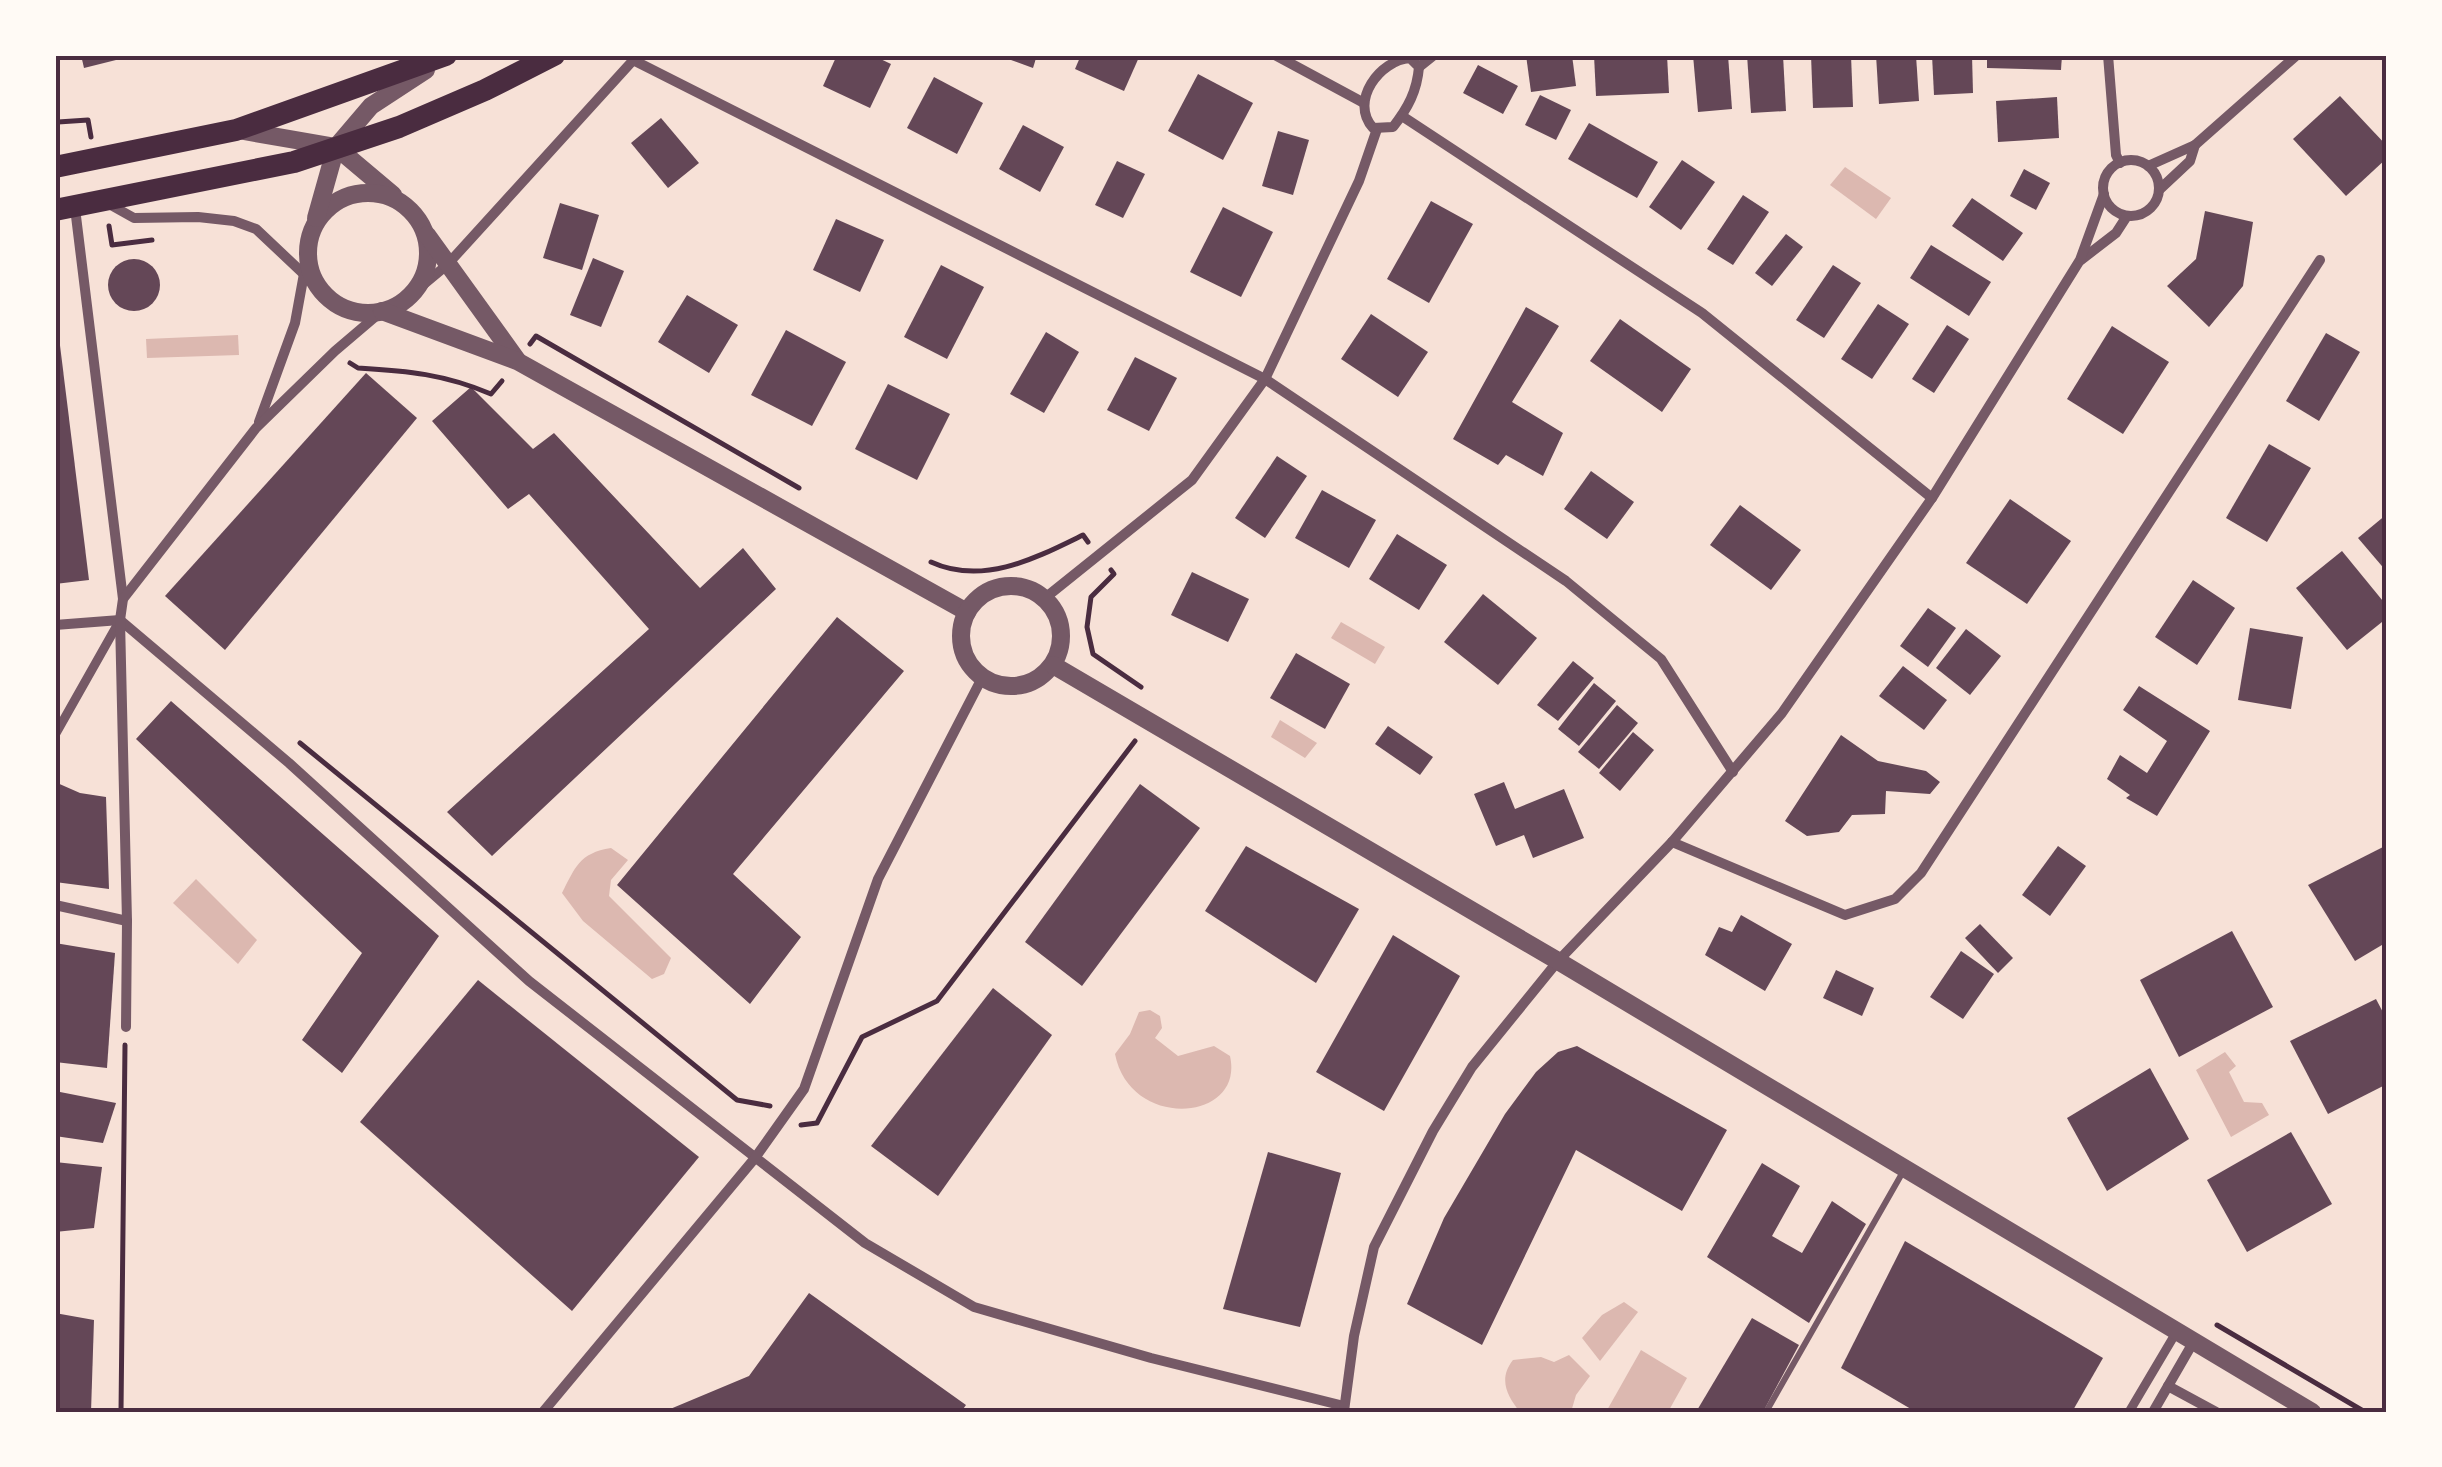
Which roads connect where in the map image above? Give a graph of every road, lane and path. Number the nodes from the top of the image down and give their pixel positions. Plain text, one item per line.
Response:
1 (449, 55) edge
2 (554, 55) edge
3 (1275, 55) edge
4 (1434, 55) edge
5 (2108, 55) edge
6 (2297, 55) edge
7 (636, 58) edge
8 (1413, 60) edge
9 (1364, 103) junction
10 (1402, 116) junction
11 (1377, 129) junction
12 (236, 130) junction
13 (2195, 146) junction
14 (336, 147) junction
15 (2120, 163) junction
16 (2148, 166) junction
17 (55, 167) edge
18 (2159, 190) junction
19 (2104, 194) junction
20 (104, 201) junction
21 (404, 205) junction
22 (65, 208) edge
23 (2127, 216) junction
24 (423, 228) junction
25 (310, 244) junction
26 (2080, 260) junction
27 (2320, 260) dead end
28 (446, 265) junction
29 (302, 273) junction
30 (325, 294) junction
31 (411, 295) junction
32 (382, 311) junction
33 (517, 361) junction
34 (1265, 379) junction
35 (256, 428) junction
36 (1932, 498) junction
37 (1044, 598) junction
38 (123, 599) junction
39 (967, 612) junction
40 (120, 620) junction
41 (55, 625) edge
42 (1053, 665) junction
43 (982, 678) junction
44 (1146, 720) junction
45 (289, 734) dead end
46 (55, 735) edge
47 (1733, 772) junction
48 (1672, 842) junction
49 (55, 906) edge
50 (127, 921) junction
51 (1558, 961) junction
52 (126, 1027) joint
53 (786, 1115) junction
54 (756, 1158) junction
55 (1905, 1168) junction
56 (2177, 1331) junction
57 (2194, 1342) junction
58 (2168, 1386) junction
59 (1344, 1409) edge
60 (122, 1412) edge
61 (543, 1412) edge
62 (1766, 1412) edge
63 (2129, 1412) edge
64 (2153, 1412) edge
65 (2216, 1412) edge
66 (2312, 1412) edge

1 - 12 main road
1 - 14 street
2 - 14 main road
3 - 9 street
4 - 8 street
5 - 15 street
6 - 13 street
7 - 28 street
7 - 34 street
8 - 9 street
8 - 10 street
9 - 11 street
10 - 11 street
10 - 36 street
11 - 34 street
12 - 14 street
12 - 17 main road
13 - 16 street
13 - 18 street
14 - 20 main road
14 - 21 street
14 - 25 street
15 - 16 street
15 - 19 street
16 - 18 street
18 - 23 street
19 - 23 street
19 - 26 street
20 - 22 main road
20 - 29 street
21 - 24 street
21 - 25 street
22 - 38 street
23 - 26 street
24 - 28 street
24 - 31 street
25 - 29 street
25 - 30 street
26 - 36 street
27 - 48 street
28 - 31 street
28 - 33 street
29 - 30 street
29 - 35 street
30 - 32 street
31 - 32 street
32 - 33 street
32 - 35 street
33 - 39 street
34 - 37 street
34 - 47 street
35 - 38 street
36 - 47 street
37 - 39 street
37 - 42 street
38 - 40 street
39 - 43 street
40 - 41 street
40 - 46 street
40 - 50 street
40 - 54 street
42 - 43 street
42 - 44 street
43 - 53 street
44 - 51 street
44 - 53 path
45 - 53 path
47 - 48 street
48 - 51 street
49 - 50 street
50 - 52 street
51 - 55 street
51 - 59 street
52 - 60 path
53 - 54 street
54 - 59 street
54 - 61 street
55 - 56 street
55 - 62 lane
56 - 57 street
56 - 63 street
57 - 58 street
57 - 66 street
58 - 64 street
58 - 65 street

